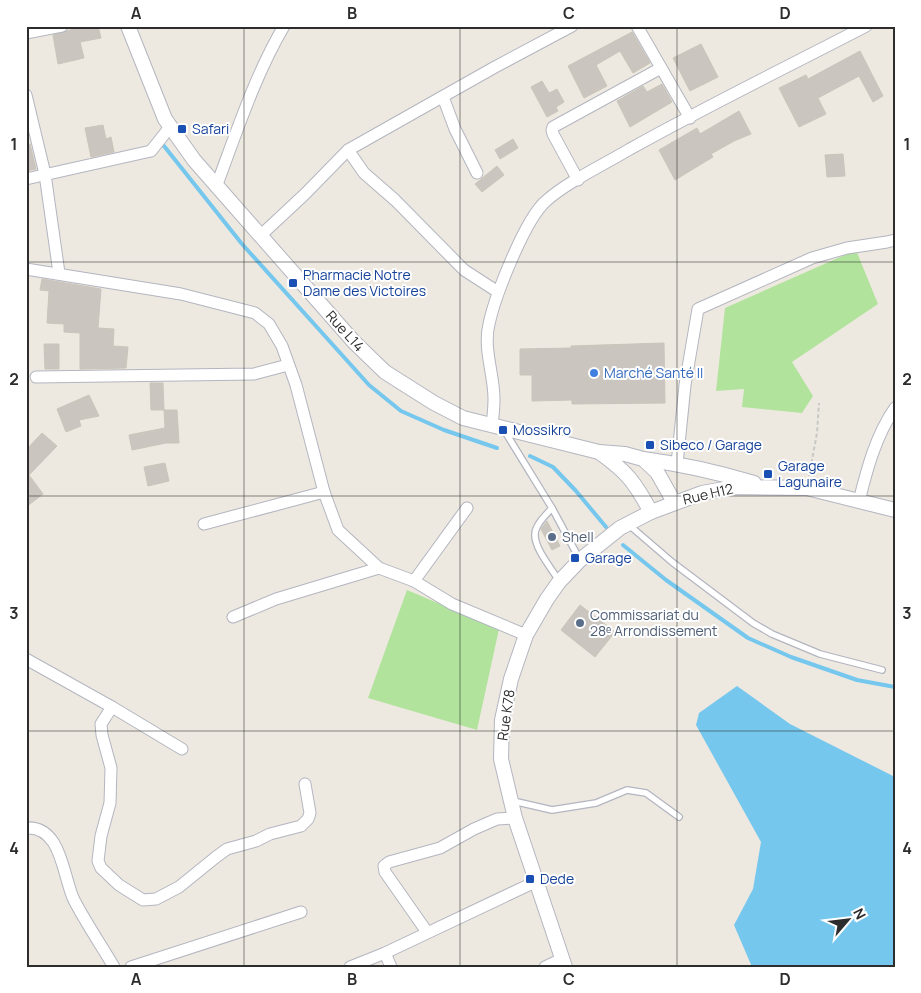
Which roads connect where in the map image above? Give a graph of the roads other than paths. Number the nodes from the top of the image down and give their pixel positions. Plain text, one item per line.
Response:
1 (62, 26) edge
2 (128, 26) edge
3 (572, 26) edge
4 (637, 26) edge
5 (866, 26) edge
6 (281, 27) edge
7 (49, 28) edge
8 (26, 33) edge
9 (661, 68) junction
10 (26, 95) edge
11 (443, 97) junction
12 (690, 118) junction
13 (170, 127) junction
14 (348, 150) junction
15 (477, 173) dead end
16 (45, 174) junction
17 (26, 179) edge
18 (578, 180) junction
19 (216, 187) junction
20 (260, 236) junction
21 (895, 240) edge
22 (26, 269) edge
23 (60, 273) junction
24 (498, 292) junction
25 (288, 365) junction
26 (36, 377) dead end
27 (895, 408) edge
28 (498, 427) junction
29 (599, 452) junction
30 (643, 459) junction
31 (677, 464) junction
32 (766, 487) junction
33 (324, 492) junction
34 (859, 501) junction
35 (674, 502) junction
36 (467, 508) dead end
37 (552, 508) junction
38 (895, 510) edge
39 (651, 512) junction
40 (204, 524) dead end
41 (628, 524) junction
42 (580, 560) junction
43 (379, 568) junction
44 (414, 581) junction
45 (559, 582) junction
46 (233, 618) dead end
47 (526, 635) junction
48 (26, 659) edge
49 (882, 670) dead end
50 (112, 707) junction
51 (182, 749) dead end
52 (305, 784) dead end
53 (511, 801) junction
54 (679, 817) dead end
55 (516, 818) junction
56 (26, 828) edge
57 (537, 881) junction
58 (301, 912) dead end
59 (427, 932) junction
60 (385, 953) junction
61 (563, 963) edge
62 (114, 967) edge
63 (132, 967) edge
64 (350, 967) edge
65 (391, 967) edge
66 (545, 967) edge

1 - 7 street
2 - 13 street, Rue L14
3 - 11 street
4 - 9 street
5 - 12 street
6 - 19 street
7 - 8 street
9 - 12 street
9 - 18 street
10 - 16 street
11 - 14 street
11 - 15 street
12 - 18 street
13 - 16 street
13 - 19 street, Rue L14
14 - 20 street
14 - 24 street
16 - 17 street
16 - 23 street
18 - 24 street
19 - 20 street, Rue L14
20 - 28 street, Rue L14
21 - 31 street
22 - 23 street
23 - 25 street
24 - 28 street
25 - 26 street
25 - 33 street
27 - 34 street
28 - 29 street, Rue L14
28 - 37 lane
29 - 30 street, Rue L14
29 - 39 street, Rue L14
30 - 31 street, Rue L14
30 - 35 street
31 - 32 street, Rue L14
32 - 34 street
32 - 35 street, Rue H12
33 - 40 street
33 - 43 street
34 - 38 street
35 - 39 street, Rue H12
36 - 44 street
37 - 42 lane
37 - 45 lane
39 - 41 street, Rue K78
41 - 42 street, Rue K78
41 - 49 lane
42 - 45 street, Rue K78
43 - 44 street
43 - 46 street
44 - 47 street
45 - 47 street, Rue K78
47 - 53 street, Rue K78
48 - 50 street
50 - 51 street
50 - 52 street
53 - 54 lane
53 - 55 street, Rue K78
55 - 57 street, Rue K78
55 - 59 street
56 - 62 street
57 - 59 street
57 - 61 street, Rue K78
58 - 63 street
59 - 60 street
60 - 64 street
60 - 65 street
61 - 66 street

